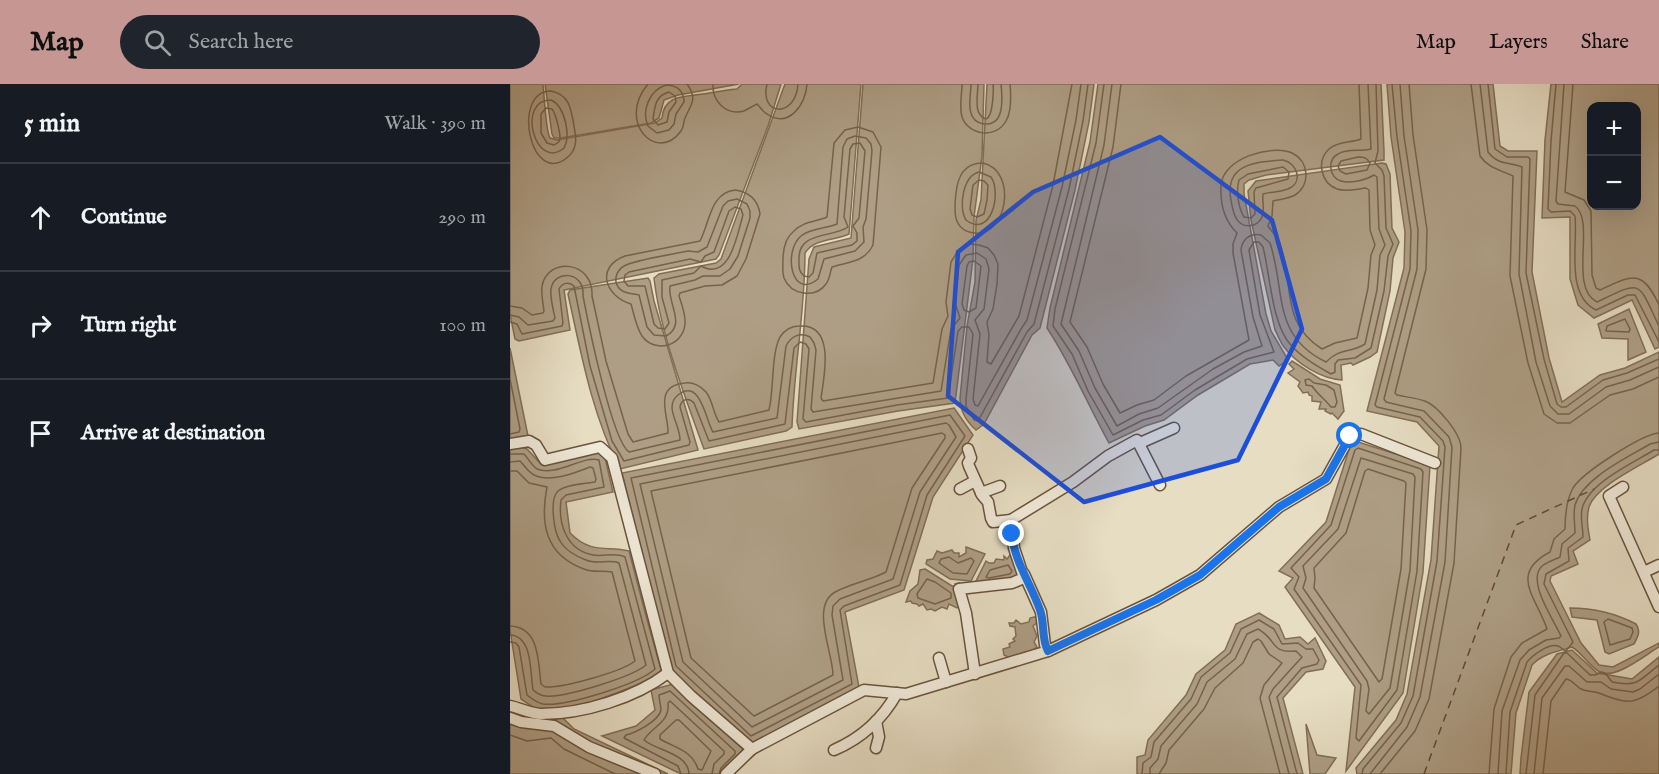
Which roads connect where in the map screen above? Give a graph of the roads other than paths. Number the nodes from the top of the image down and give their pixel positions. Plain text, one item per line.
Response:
1 (1174, 428) dead end
2 (1140, 443) junction
3 (510, 444) edge
4 (968, 449) dead end
5 (1435, 463) dead end
6 (975, 481) junction
7 (1160, 485) dead end
8 (1000, 486) dead end
9 (1623, 487) dead end
10 (960, 489) dead end
11 (981, 493) junction
12 (1011, 520) junction
13 (1659, 565) edge
14 (1644, 572) junction
15 (1024, 574) junction
16 (1659, 607) edge
17 (1048, 651) junction
18 (939, 658) dead end
19 (668, 673) junction
20 (975, 674) junction
21 (946, 682) junction
22 (897, 693) junction
23 (510, 706) edge
24 (510, 718) edge
25 (876, 722) junction
26 (876, 748) dead end
27 (752, 749) junction
28 (834, 750) dead end
29 (655, 774) edge
30 (726, 774) edge

1 - 2 street
2 - 7 street
2 - 12 street
3 - 19 street
4 - 6 street
5 - 17 street
6 - 10 street
6 - 11 street
8 - 11 street
9 - 14 street
11 - 12 street
12 - 15 street
13 - 14 street
14 - 16 street
15 - 17 street
15 - 20 street
17 - 20 street
18 - 21 street
19 - 23 street
19 - 27 street
20 - 21 street
21 - 22 street
22 - 25 street
22 - 27 street
24 - 29 street
25 - 26 street
25 - 28 street
27 - 30 street

